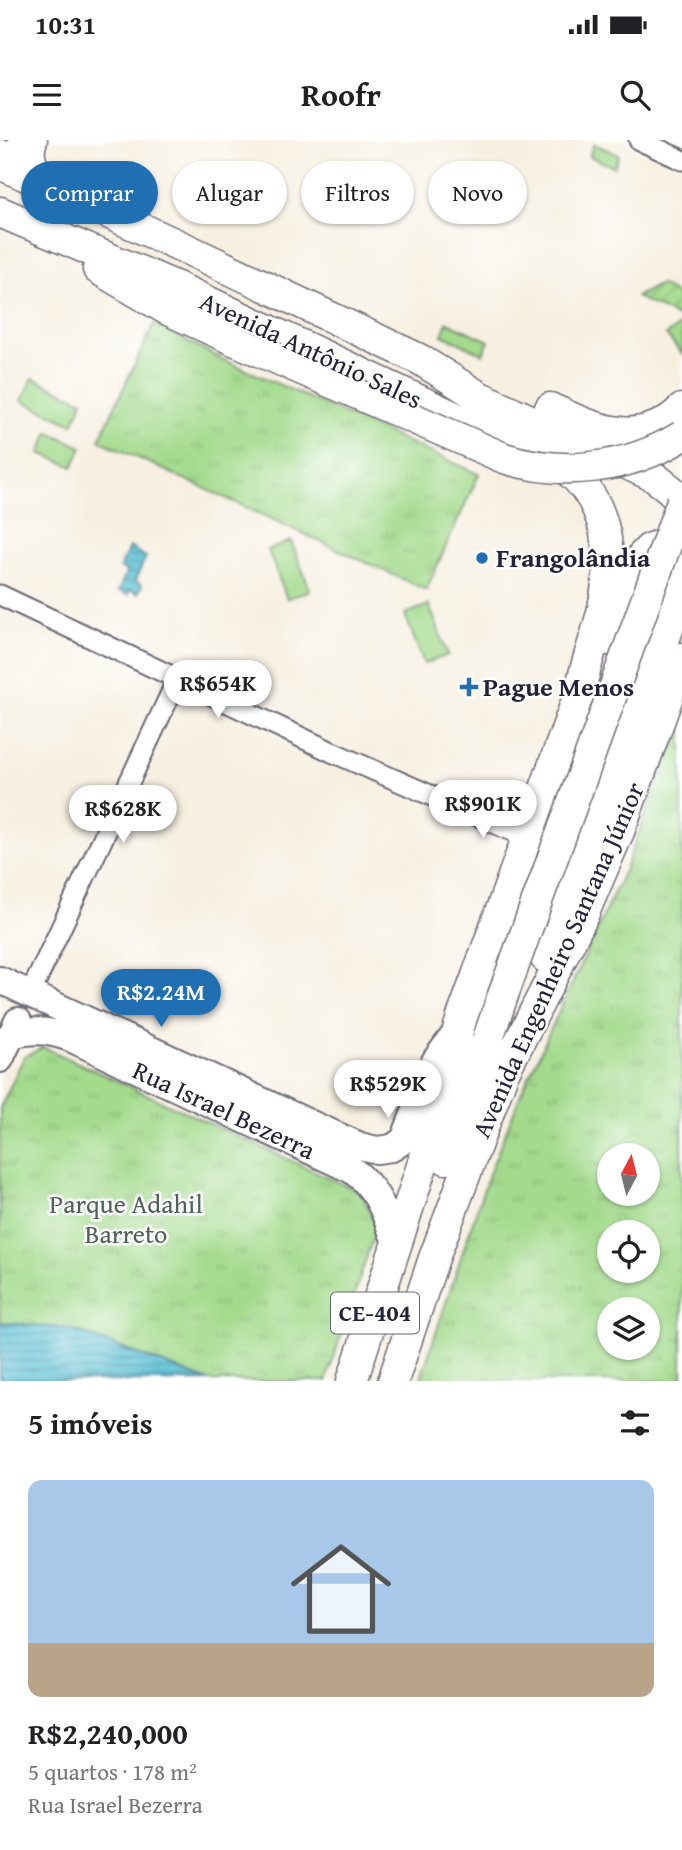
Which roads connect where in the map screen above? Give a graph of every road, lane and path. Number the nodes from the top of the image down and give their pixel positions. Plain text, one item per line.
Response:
1 (19, 140) edge
2 (32, 140) edge
3 (639, 140) edge
4 (0, 149) edge
5 (682, 160) edge
6 (31, 161) edge
7 (0, 164) edge
8 (21, 174) edge
9 (5, 215) edge
10 (132, 224) edge
11 (419, 359) junction
12 (682, 409) edge
13 (682, 436) edge
14 (682, 503) edge
15 (601, 515) joint
16 (682, 590) edge
17 (0, 596) edge
18 (682, 658) edge
19 (178, 678) junction
20 (580, 692) junction
21 (627, 728) junction
22 (528, 838) junction
23 (0, 981) edge
24 (30, 994) junction
25 (458, 1030) junction
26 (11, 1035) junction
27 (0, 1059) edge
28 (503, 1074) junction
29 (397, 1245) junction
30 (352, 1381) edge
31 (393, 1381) edge

1 - 4 street
2 - 6 main road
3 - 5 street
7 - 8 main road, Avenida Antônio Sales
9 - 13 main road, bridge
9 - 15 main road, Avenida Antônio Sales
10 - 11 main road, Avenida Antônio Sales
11 - 12 main road
11 - 14 main road
14 - 29 main road, Avenida Engenheiro Santana Júnior, bridge
15 - 20 main road, Avenida Engenheiro Santana Júnior
16 - 21 main road
17 - 19 street
18 - 28 main road, Avenida Engenheiro Santana Júnior
19 - 22 street
19 - 24 street
20 - 21 main road
20 - 22 main road, Avenida Engenheiro Santana Júnior
21 - 28 main road
22 - 25 main road, Avenida Engenheiro Santana Júnior
23 - 24 street, Rua Israel Bezerra
24 - 25 street, Rua Israel Bezerra
24 - 26 street
25 - 29 main road, Avenida Engenheiro Santana Júnior
26 - 27 street
26 - 29 street, Rua Israel Bezerra
28 - 31 main road, Avenida Engenheiro Santana Júnior / CE-404
29 - 30 main road, Avenida Engenheiro Santana Júnior / CE-404

